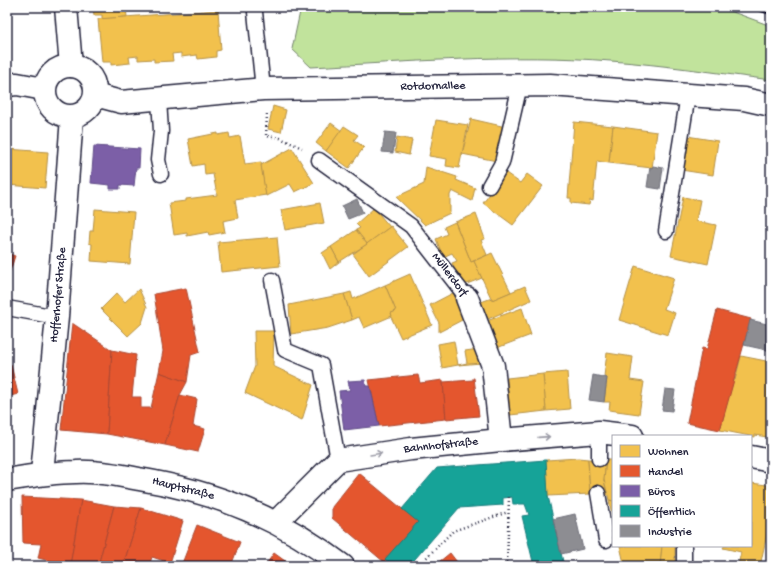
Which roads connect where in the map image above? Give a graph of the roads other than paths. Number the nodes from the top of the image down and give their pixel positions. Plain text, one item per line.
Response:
1 (66, 7) edge
2 (255, 12) dead end
3 (71, 66) junction
4 (7, 85) edge
5 (520, 85) junction
6 (263, 89) junction
7 (44, 90) junction
8 (95, 94) junction
9 (688, 95) junction
10 (159, 100) junction
11 (771, 106) edge
12 (72, 117) junction
13 (319, 160) road end
14 (161, 174) dead end
15 (489, 186) dead end
16 (666, 231) dead end
17 (272, 280) dead end
18 (467, 298) joint
19 (7, 308) edge
20 (57, 317) junction
21 (598, 432) junction
22 (624, 435) edge
23 (500, 440) junction
24 (752, 457) edge
25 (598, 459) dead end
26 (338, 460) junction
27 (771, 460) edge
28 (42, 474) junction
29 (7, 480) edge
30 (598, 493) dead end
31 (276, 522) junction
32 (606, 540) dead end
33 (684, 547) edge
34 (342, 566) edge
35 (684, 566) edge

1 - 3 street
2 - 6 lane
3 - 7 street
3 - 8 street
4 - 7 street
5 - 6 street, Rotdornallee
5 - 9 street, Rotdornallee
5 - 15 lane
6 - 10 street, Rotdornallee
7 - 12 street
8 - 10 street, Rotdornallee
8 - 12 street
9 - 11 street, Rotdornallee
9 - 16 lane
10 - 14 lane
12 - 20 street, Hofferhofer Straße
13 - 18 lane, Müllerdorf
17 - 26 lane
18 - 23 street, Müllerdorf
19 - 20 lane
20 - 28 street, Hofferhofer Straße
21 - 22 street, Bahnhofstraße
23 -> 21 street, Bahnhofstraße
21 - 25 lane
26 -> 23 street, Bahnhofstraße
24 - 27 street
26 - 31 street
28 - 29 street, Hauptstraße
28 - 31 street, Hauptstraße
30 - 32 lane
31 - 34 street, Hauptstraße
33 - 35 lane

